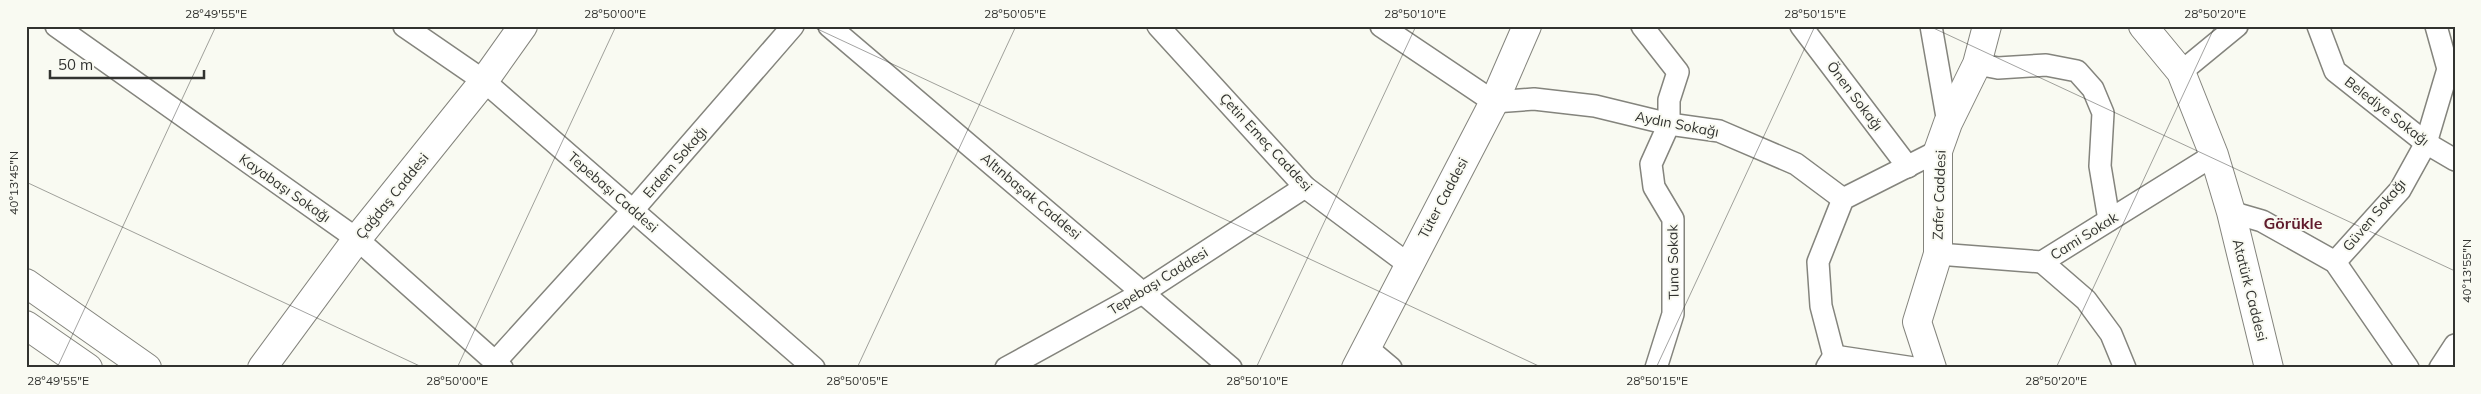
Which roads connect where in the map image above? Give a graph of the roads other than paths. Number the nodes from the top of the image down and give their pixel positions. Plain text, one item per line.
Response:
1 (56, 26) edge
2 (404, 26) edge
3 (524, 26) edge
4 (793, 26) edge
5 (829, 26) edge
6 (1158, 26) edge
7 (1381, 26) edge
8 (1527, 26) edge
9 (1642, 26) edge
10 (1801, 26) edge
11 (1931, 26) edge
12 (1987, 26) edge
13 (2143, 26) edge
14 (2237, 26) edge
15 (2318, 26) edge
16 (2436, 26) edge
17 (1977, 64) junction
18 (2180, 72) junction
19 (484, 81) junction
20 (1494, 102) junction
21 (1948, 123) junction
22 (1669, 124) junction
23 (2426, 143) junction
24 (1938, 152) junction
25 (2214, 155) junction
26 (2455, 160) edge
27 (1908, 166) junction
28 (1305, 187) junction
29 (1843, 199) junction
30 (633, 210) junction
31 (2231, 212) junction
32 (2109, 220) junction
33 (357, 239) junction
34 (1938, 254) junction
35 (2042, 262) junction
36 (2335, 262) junction
37 (1408, 264) junction
38 (26, 283) edge
39 (1144, 292) junction
40 (26, 325) edge
41 (2455, 345) edge
42 (1361, 357) edge
43 (1830, 362) edge
44 (499, 365) edge
45 (88, 368) edge
46 (147, 368) edge
47 (262, 368) edge
48 (814, 368) edge
49 (1006, 368) edge
50 (1231, 368) edge
51 (1391, 368) edge
52 (1656, 368) edge
53 (1914, 368) edge
54 (1932, 368) edge
55 (2125, 368) edge
56 (2269, 368) edge
57 (2408, 368) edge
58 (2440, 368) edge

1 - 33 street, Kayabaşı Sokağı
2 - 19 street, Tepebaşı Caddesi
3 - 19 street, Çağdaş Caddesi
4 - 30 street, Erdem Sokağı
5 - 39 street, Altınbaşak Caddesi
6 - 28 street, Çetin Emeç Caddesi
7 - 20 street
8 - 20 street, Tüter Caddesi
9 - 22 street, Tuna Sokak
10 - 27 street, Önen Sokağı
11 - 21 street
12 - 17 street, Zafer Caddesi
13 - 18 street, Atatürk Caddesi
14 - 18 street
15 - 23 street, Belediye Sokağı
16 - 23 street, Güven Sokağı
17 - 21 street, Zafer Caddesi
17 - 32 street
18 - 25 street, Atatürk Caddesi
19 - 30 street, Tepebaşı Caddesi
19 - 33 street, Çağdaş Caddesi
20 - 22 street, Aydın Sokağı
20 - 37 street, Tüter Caddesi
21 - 24 street, Zafer Caddesi
22 - 29 street, Aydın Sokağı
22 - 52 street, Tuna Sokak
23 - 26 street, Belediye Sokağı
23 - 36 street, Güven Sokağı
24 - 27 street
24 - 34 street, Zafer Caddesi
25 - 31 street, Atatürk Caddesi
25 - 32 street, Cami Sokak
27 - 29 street
28 - 37 street, Çetin Emeç Caddesi
28 - 39 street, Tepebaşı Caddesi
29 - 43 street
30 - 44 street, Erdem Sokağı
30 - 48 street, Tepebaşı Caddesi
31 - 36 street
31 - 56 street, Atatürk Caddesi
32 - 35 street, Cami Sokak
33 - 44 street, Kayabaşı Sokağı
33 - 47 street, Çağdaş Caddesi
34 - 35 street, Cami Sokak
34 - 54 street, Zafer Caddesi
35 - 55 street
36 - 57 street
37 - 42 street, Tüter Caddesi
38 - 46 street
39 - 49 street, Tepebaşı Caddesi
39 - 50 street, Altınbaşak Caddesi
40 - 45 street
41 - 58 street
42 - 51 street
43 - 53 street

